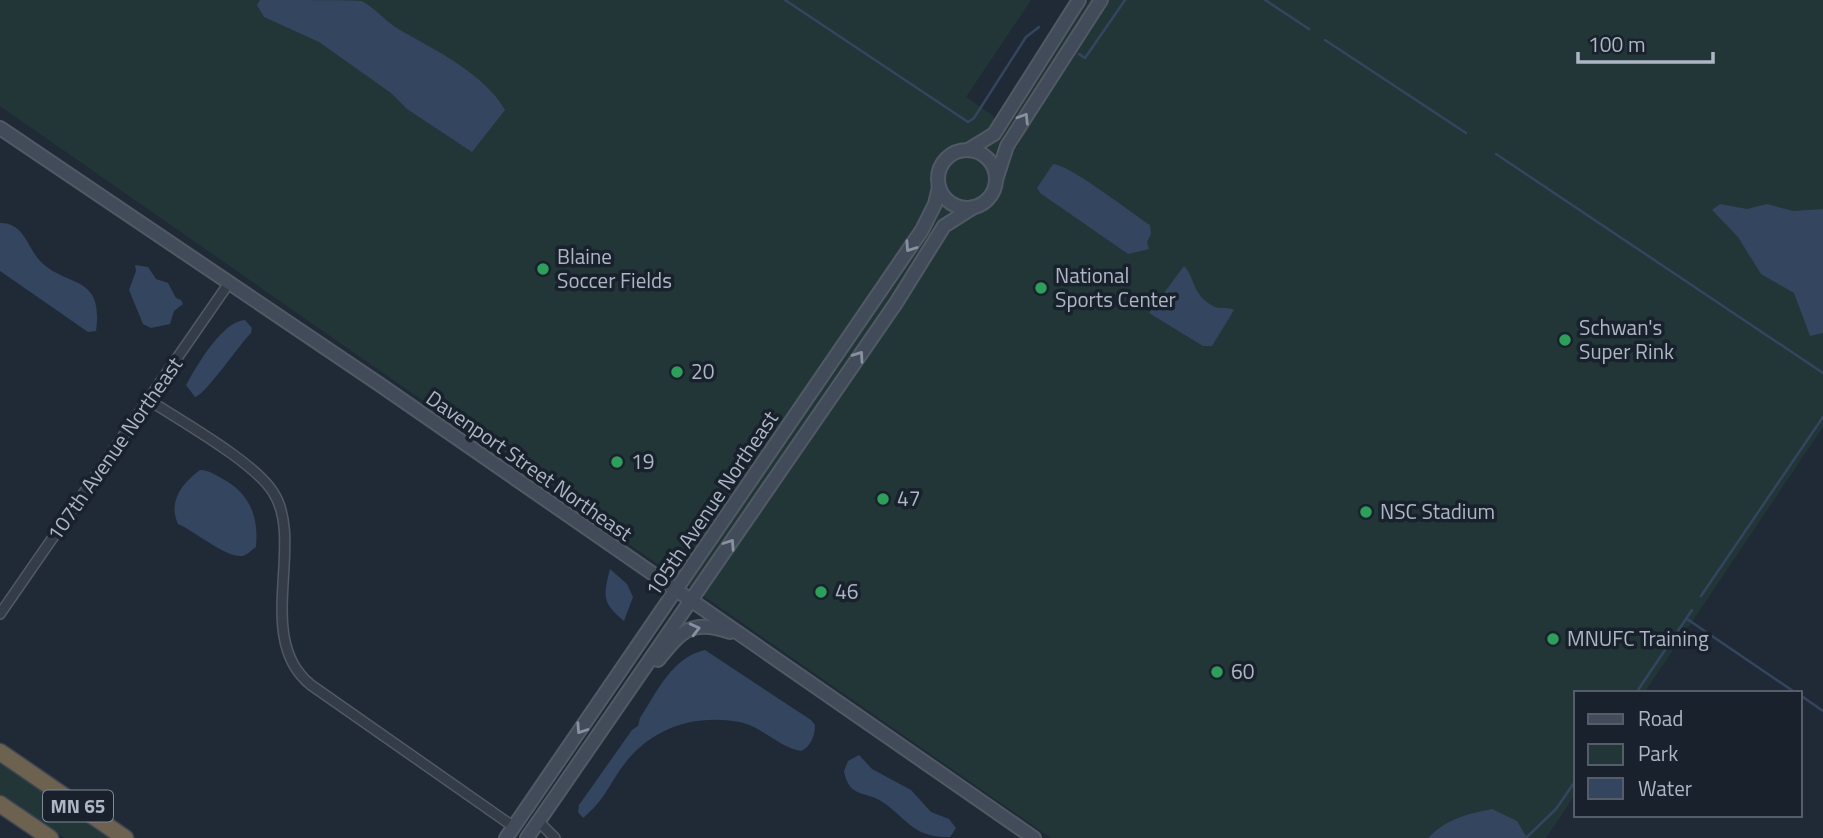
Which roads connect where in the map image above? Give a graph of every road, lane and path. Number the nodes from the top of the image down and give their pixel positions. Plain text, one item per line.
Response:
1 (1079, 0) edge
2 (1101, 0) edge
3 (0, 128) edge
4 (968, 150) junction
5 (996, 180) junction
6 (939, 187) junction
7 (974, 207) junction
8 (229, 283) junction
9 (149, 400) junction
10 (675, 590) junction
11 (691, 600) junction
12 (0, 614) edge
13 (748, 639) junction
14 (614, 711) junction
15 (0, 752) edge
16 (0, 804) edge
17 (538, 821) junction
18 (510, 833) edge
19 (50, 838) edge
20 (125, 838) edge
21 (527, 838) edge
22 (555, 838) edge
23 (1034, 838) edge

1 - 4 street, 105th Avenue Northeast
5 -> 2 street, 105th Avenue Northeast
3 - 8 street, Davenport Street Northeast
4 - 5 street
4 - 6 street, 105th Avenue Northeast
5 - 7 street, 105th Avenue Northeast
6 - 7 street
6 -> 10 street, 105th Avenue Northeast
11 -> 7 street, 105th Avenue Northeast
8 - 9 street, 107th Avenue Northeast
8 - 10 street, Davenport Street Northeast
9 - 12 street, 107th Avenue Northeast
9 - 18 street
10 - 11 street, Davenport Street Northeast
10 -> 18 street, 105th Avenue Northeast
11 - 13 street, Davenport Street Northeast
11 - 14 street, 105th Avenue Northeast
14 -> 13 street
13 - 23 street, Davenport Street Northeast
14 - 17 street, 105th Avenue Northeast
15 - 20 highway, MN 65
16 - 19 highway, MN 65
17 - 21 street, 105th Avenue Northeast
17 - 22 street

